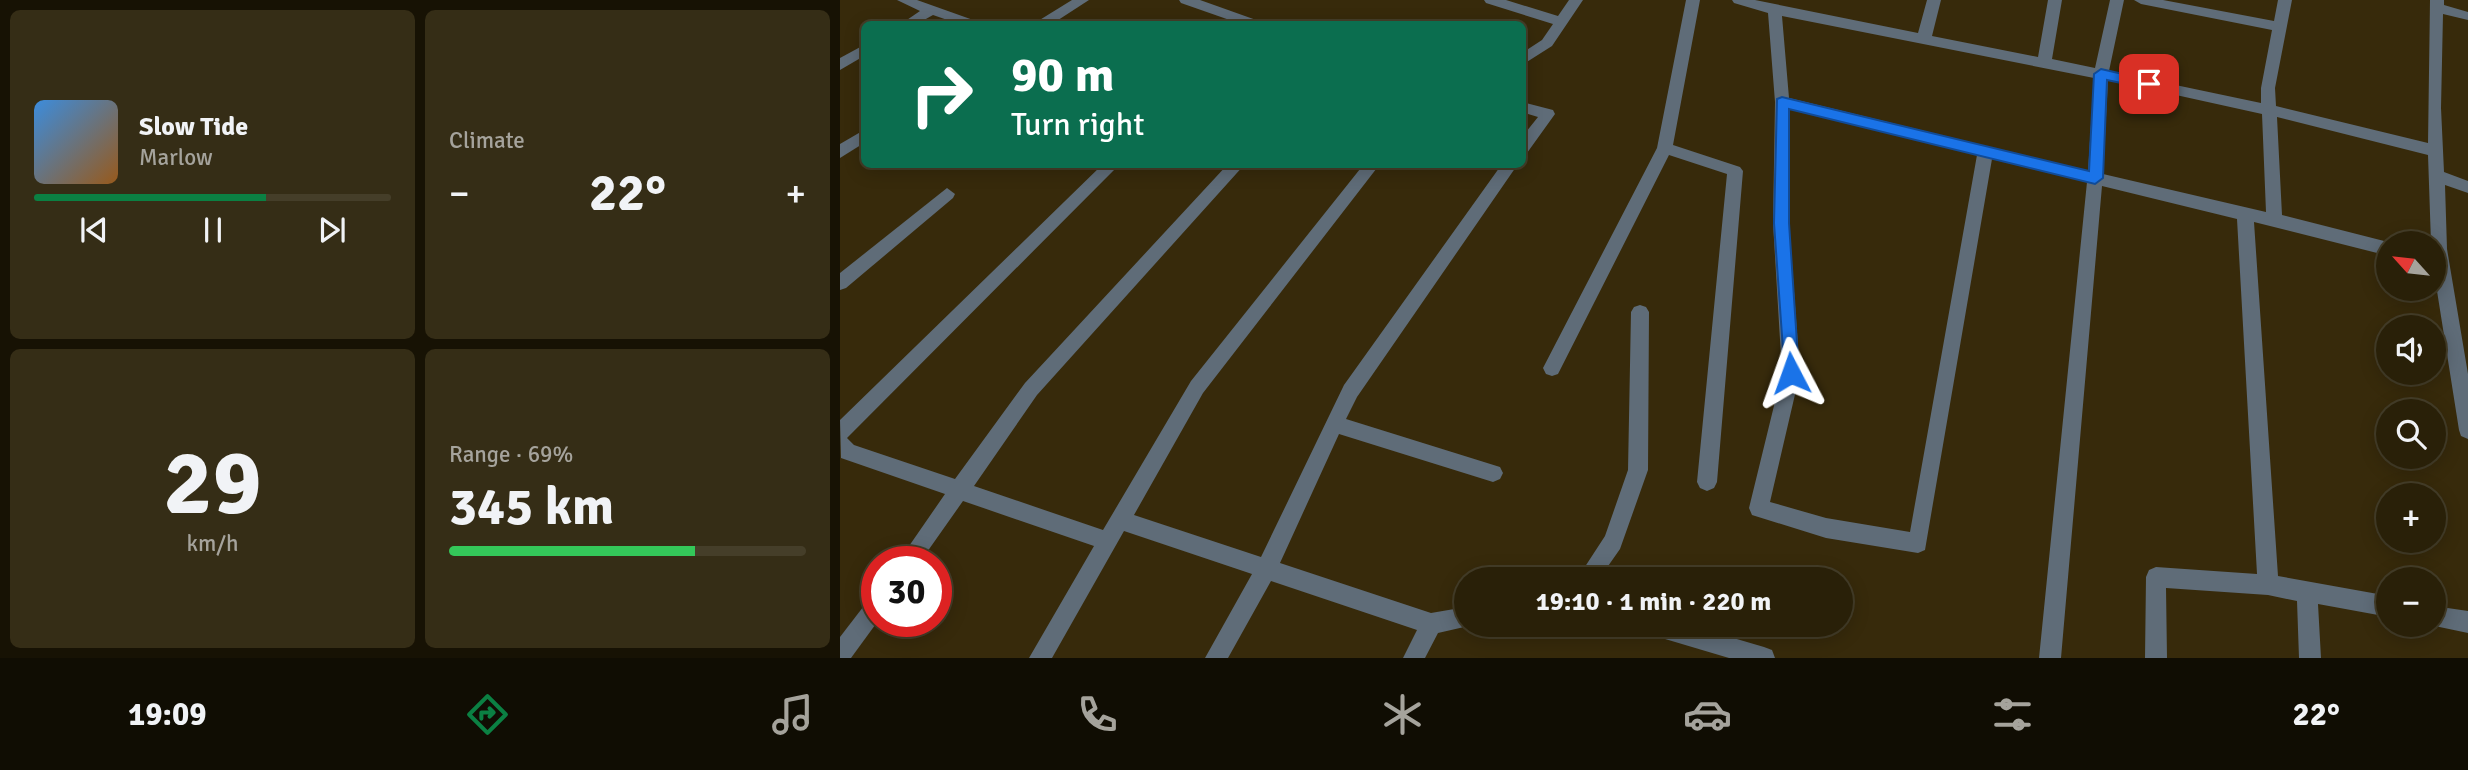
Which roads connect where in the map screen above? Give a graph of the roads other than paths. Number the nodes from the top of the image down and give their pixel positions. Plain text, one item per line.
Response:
1 (904, 0) edge
2 (1082, 0) edge
3 (1186, 0) edge
4 (1491, 0) edge
5 (1576, 0) edge
6 (1693, 0) edge
7 (1739, 0) edge
8 (1934, 0) edge
9 (2055, 0) edge
10 (2117, 0) edge
11 (2141, 0) edge
12 (2285, 0) edge
13 (2437, 4) edge
14 (932, 10) junction
15 (1775, 10) junction
16 (2468, 16) edge
17 (913, 21) edge
18 (963, 21) edge
19 (1048, 21) edge
20 (1245, 21) edge
21 (1561, 22) junction
22 (2279, 27) junction
23 (1924, 39) junction
24 (861, 52) edge
25 (1526, 57) edge
26 (2044, 63) junction
27 (840, 65) edge
28 (2101, 74) junction
29 (1782, 102) junction
30 (1526, 108) edge
31 (2269, 110) junction
32 (861, 138) edge
33 (1526, 144) edge
34 (1665, 148) junction
35 (2437, 150) junction
36 (840, 152) edge
37 (1985, 153) junction
38 (1109, 168) edge
39 (1234, 168) edge
40 (1370, 168) edge
41 (1508, 168) edge
42 (2437, 176) junction
43 (2095, 178) junction
44 (2468, 187) edge
45 (947, 194) dead end
46 (2245, 215) junction
47 (2274, 219) junction
48 (2438, 231) edge
49 (2376, 246) edge
50 (840, 283) edge
51 (2445, 301) edge
52 (1640, 312) dead end
53 (1552, 368) dead end
54 (1333, 424) junction
55 (2468, 430) edge
56 (840, 433) edge
57 (840, 444) edge
58 (1493, 473) dead end
59 (1707, 482) dead end
60 (961, 491) junction
61 (1120, 520) junction
62 (1108, 541) junction
63 (920, 546) edge
64 (1595, 567) edge
65 (1267, 568) junction
66 (2268, 585) junction
67 (2307, 593) junction
68 (2376, 605) edge
69 (2446, 618) edge
70 (1454, 620) edge
71 (2468, 622) edge
72 (1430, 624) junction
73 (861, 626) edge
74 (1695, 637) edge
75 (840, 654) edge
76 (1040, 658) edge
77 (1216, 658) edge
78 (1414, 658) edge
79 (1764, 658) edge
80 (2050, 658) edge
81 (2156, 658) edge
82 (2310, 658) edge

1 - 14 street
2 - 19 street
3 - 20 street
4 - 21 street
5 - 21 street
6 - 34 street
7 - 15 street
8 - 23 street
9 - 26 street
10 - 28 street
11 - 22 street
12 - 22 street
13 - 16 street
13 - 35 street
14 - 17 street
14 - 18 street
15 - 23 street
15 - 29 street
21 - 25 street
22 - 31 street
23 - 26 street
24 - 27 street
26 - 28 street
28 - 31 street
28 - 43 street
29 - 37 street
29 - 37 street
30 - 33 street
31 - 35 street
31 - 47 street
32 - 36 street
34 - 53 street
34 - 59 street
35 - 42 street
37 - 43 street
38 - 56 street
39 - 60 street
40 - 61 street
41 - 54 street
42 - 44 street
42 - 48 street
43 - 46 street
43 - 80 street
45 - 50 street
46 - 47 street
46 - 66 street
47 - 49 street
51 - 55 street
52 - 64 street
54 - 58 street
54 - 65 street
57 - 60 street
60 - 62 street
60 - 63 street
61 - 62 street
61 - 65 street
62 - 76 street
65 - 72 street
65 - 77 street
66 - 67 street
66 - 81 street
67 - 68 street
67 - 82 street
69 - 71 street
70 - 72 street
72 - 78 street
73 - 75 street
74 - 79 street

